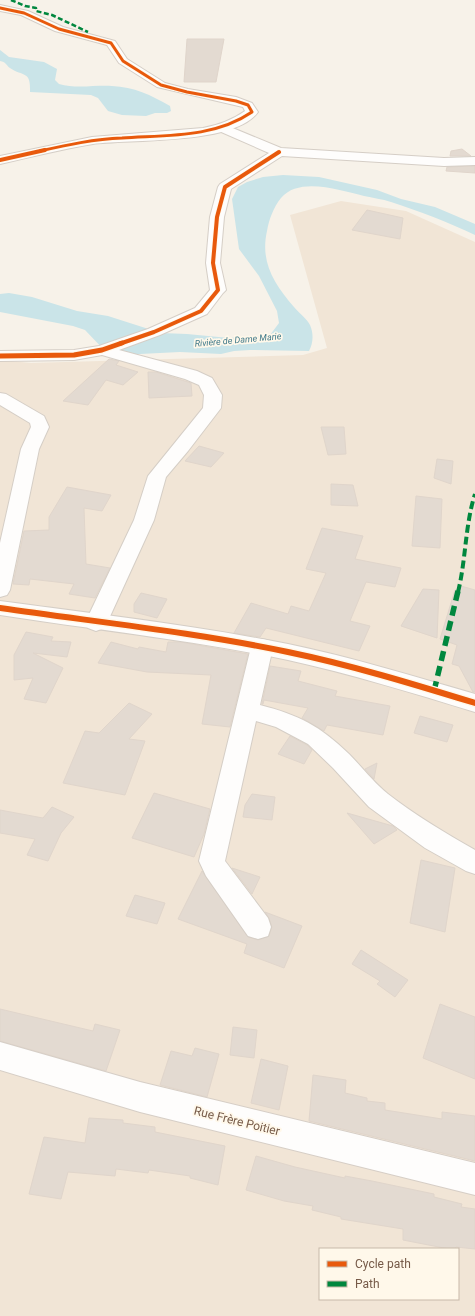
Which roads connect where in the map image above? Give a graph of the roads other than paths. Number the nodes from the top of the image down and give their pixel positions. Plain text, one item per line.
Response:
1 (0, 8) edge
2 (223, 128) junction
3 (279, 152) junction
4 (0, 160) edge
5 (475, 161) edge
6 (102, 350) junction
7 (0, 356) edge
8 (0, 398) edge
9 (0, 590) edge
10 (0, 608) edge
11 (96, 623) junction
12 (262, 647) junction
13 (475, 703) edge
14 (247, 710) junction
15 (475, 863) edge
16 (258, 927) dead end
17 (0, 1056) edge
18 (475, 1179) edge

1 - 2 street
2 - 3 street
2 - 4 street
3 - 5 street
3 - 6 street
6 - 7 street
6 - 11 street
8 - 9 street
10 - 11 street
11 - 12 street
12 - 13 street
12 - 14 street
14 - 15 street
14 - 16 street
17 - 18 street, Rue Frère Poitier

